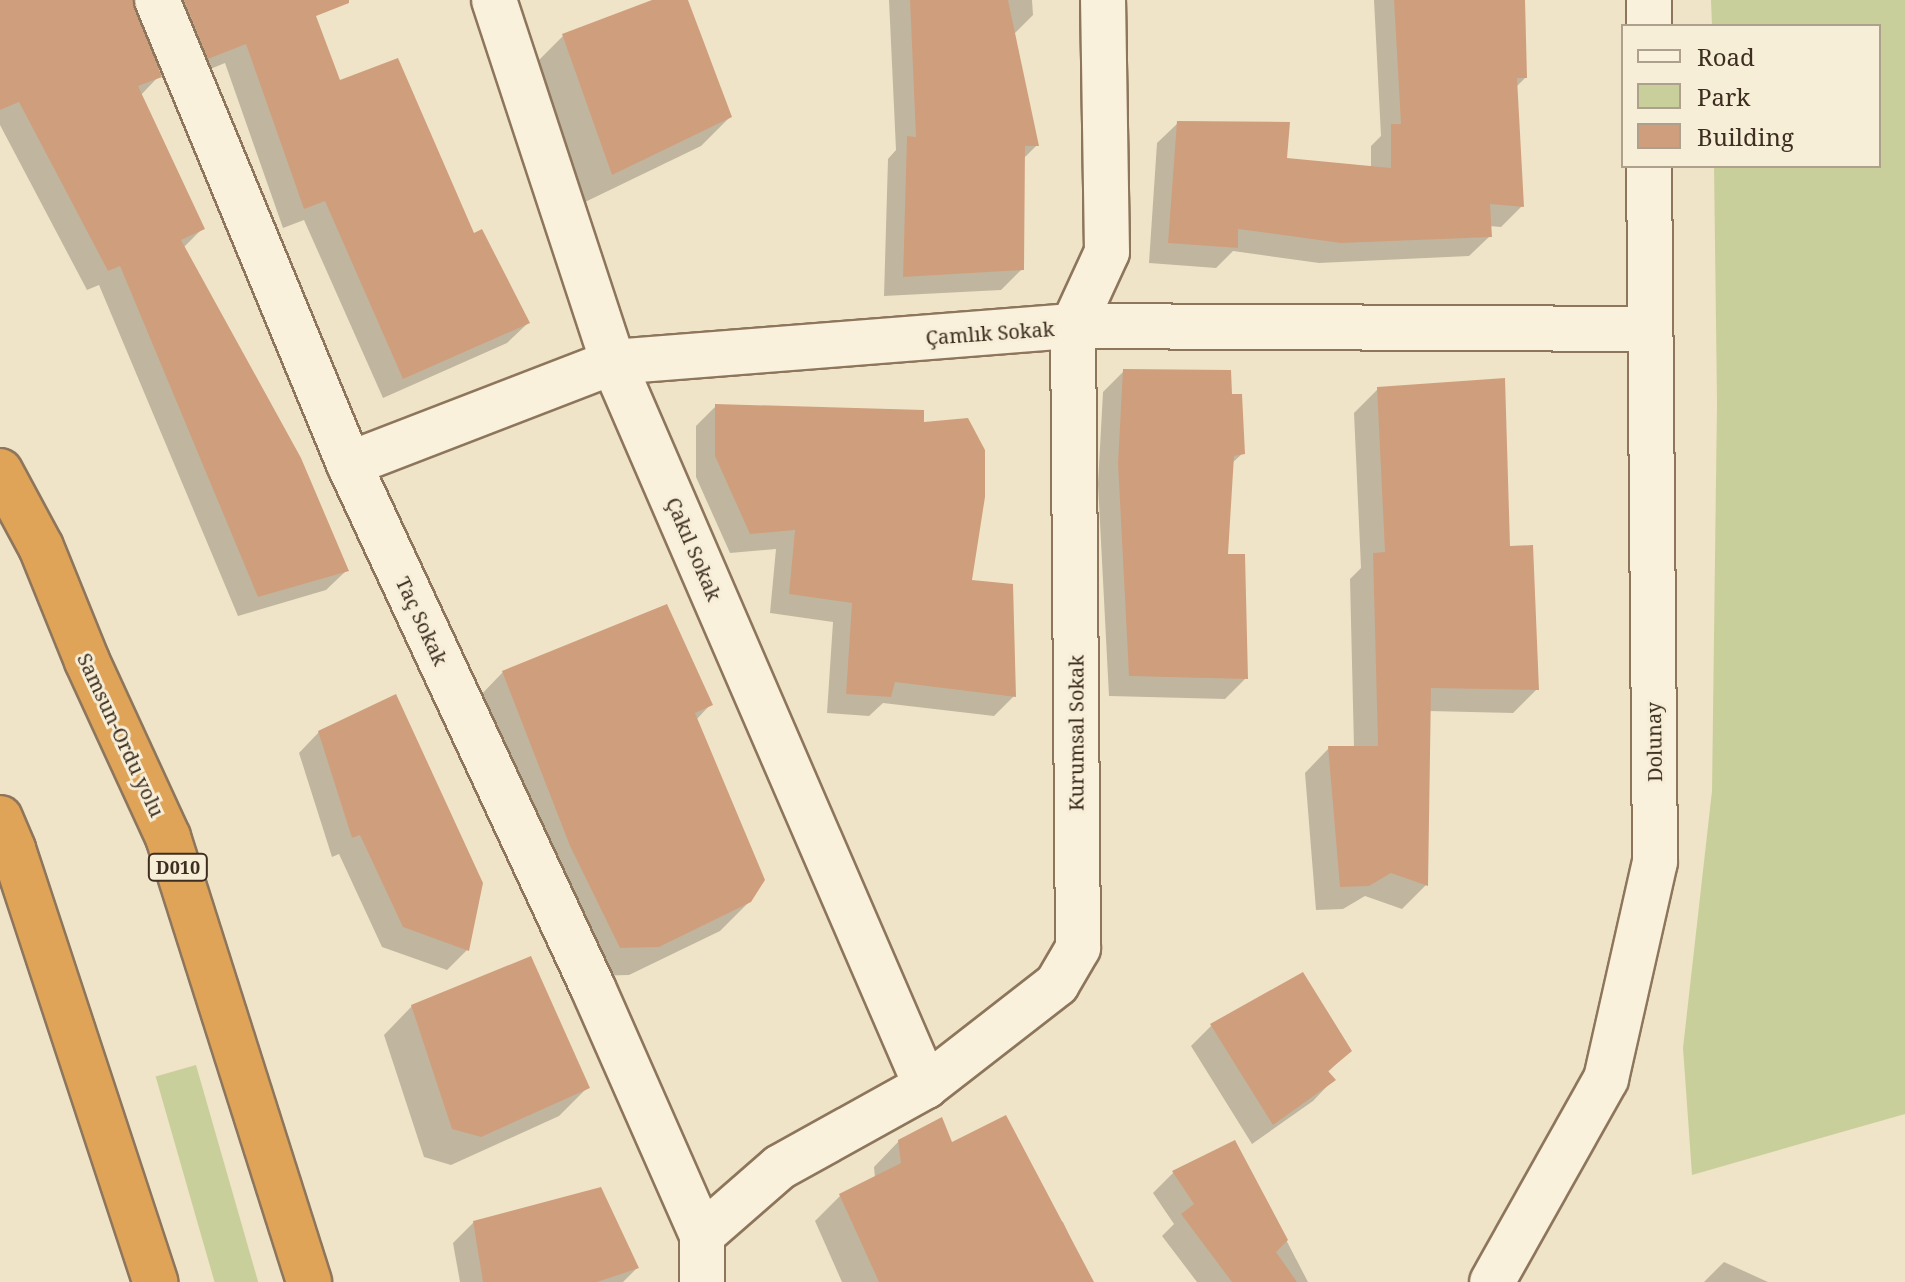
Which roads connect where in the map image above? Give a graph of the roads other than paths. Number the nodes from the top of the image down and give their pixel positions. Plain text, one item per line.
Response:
1 (157, 0) edge
2 (494, 0) edge
3 (1103, 0) edge
4 (1649, 0) edge
5 (1649, 24) edge
6 (1649, 168) edge
7 (1073, 326) junction
8 (1650, 329) junction
9 (613, 362) junction
10 (349, 464) junction
11 (0, 471) edge
12 (0, 818) edge
13 (926, 1086) junction
14 (702, 1235) junction
15 (155, 1282) edge
16 (309, 1282) edge
17 (702, 1282) edge
18 (1492, 1282) edge

1 - 10 street, Taç Sokak
2 - 9 street, Çakıl Sokak
3 - 7 street, Kurumsal Sokak
4 - 5 street
6 - 8 street, Dolunay
7 - 8 street, Çamlık Sokak
7 - 9 street, Çamlık Sokak
7 - 13 street, Kurumsal Sokak
8 - 18 street, Dolunay
9 - 10 street, Çamlık Sokak
9 - 13 street, Çakıl Sokak
10 - 14 street, Taç Sokak
11 - 16 highway, Samsun-Ordu yolu / D010
12 - 15 highway
13 - 14 street, Kurumsal Sokak
14 - 17 street

